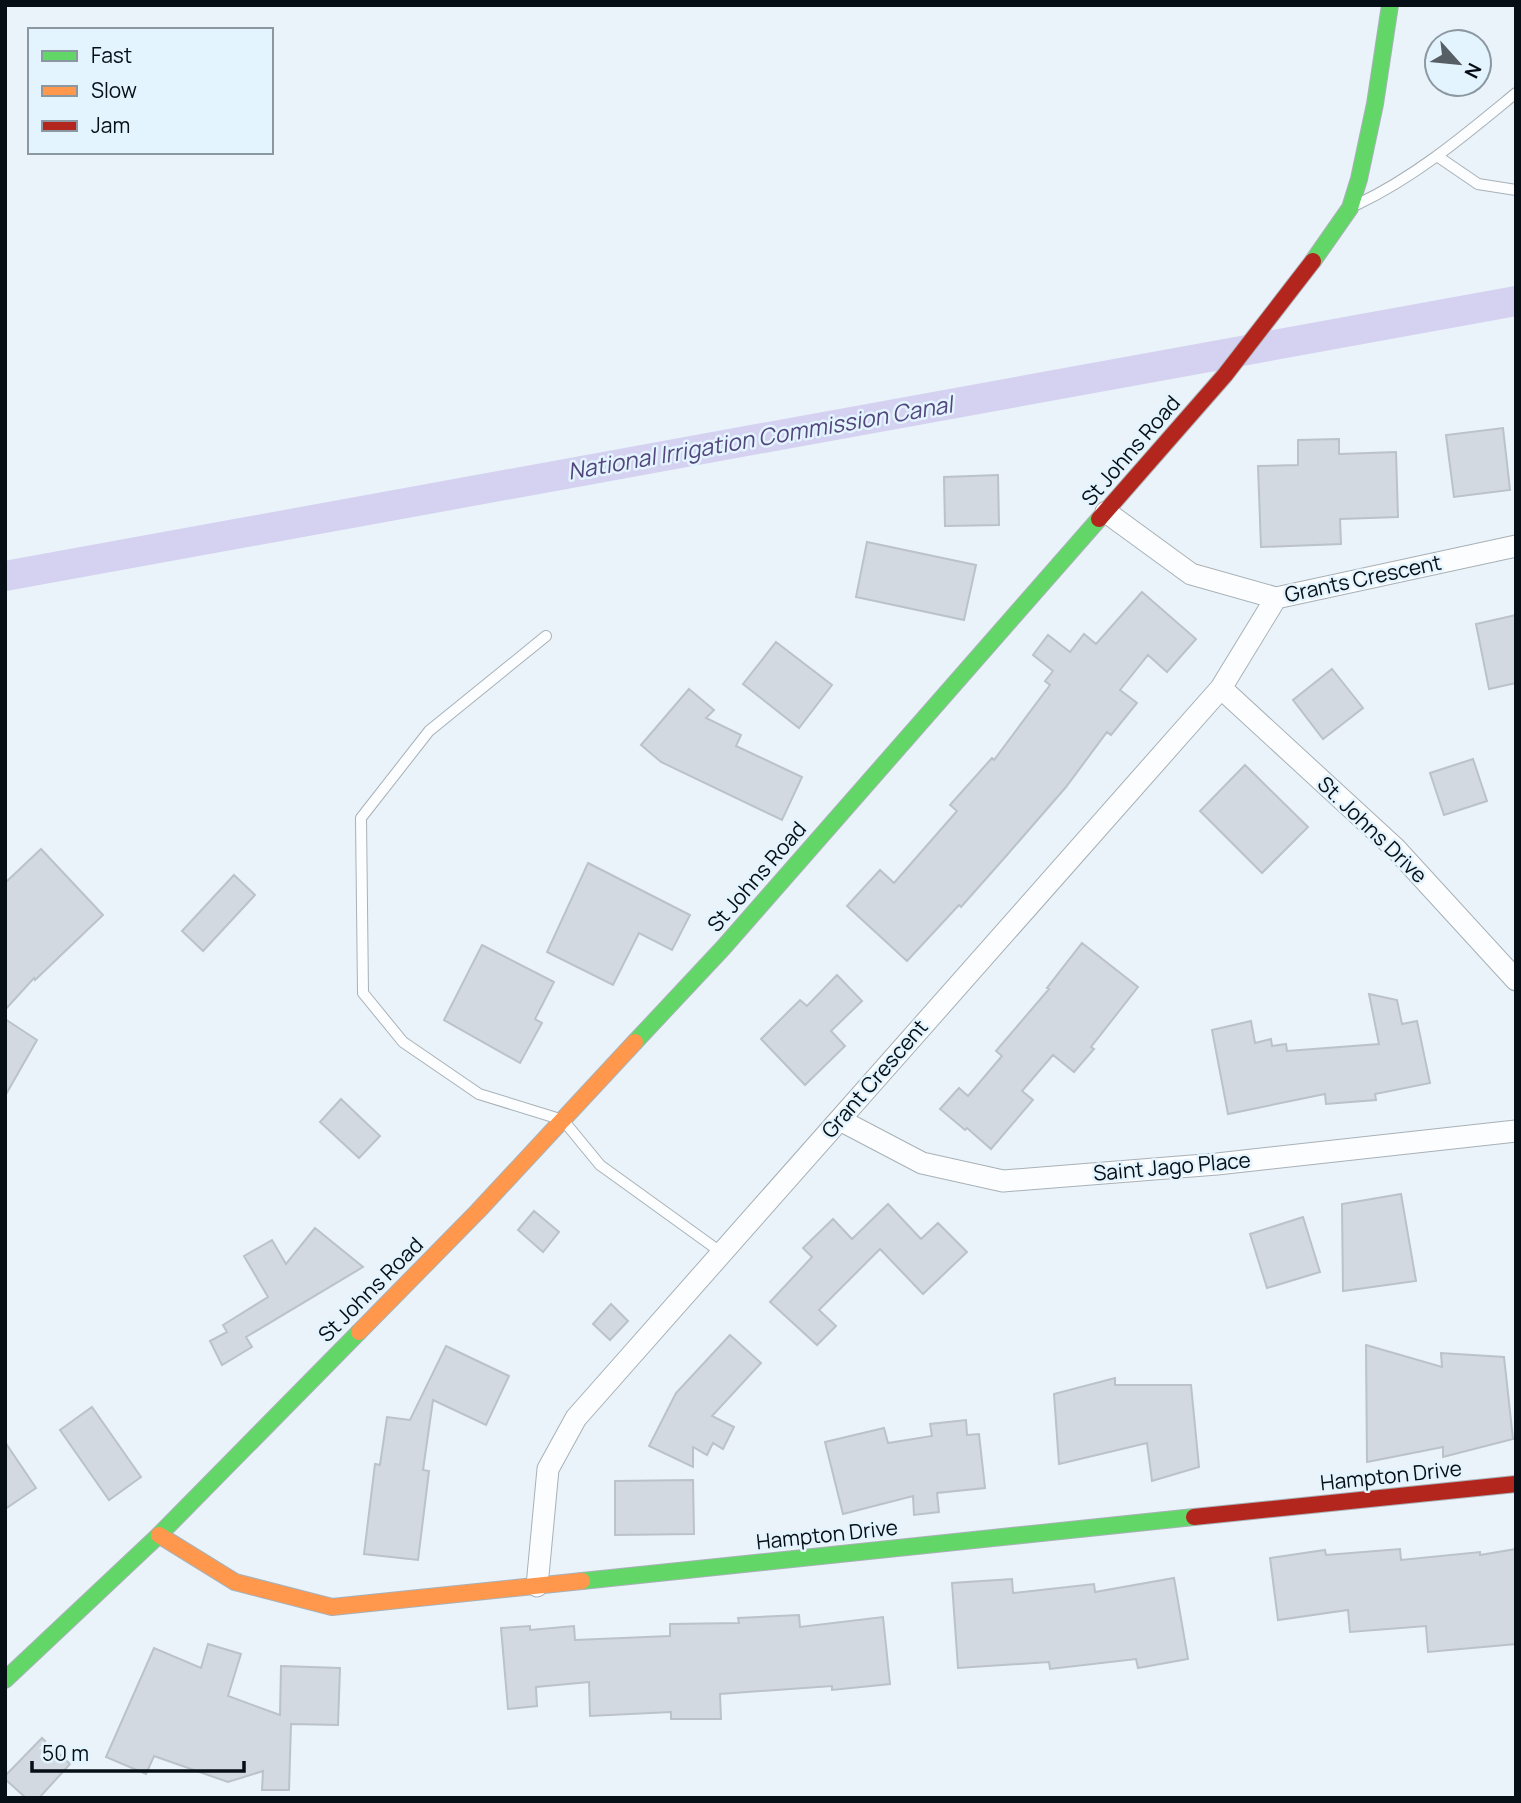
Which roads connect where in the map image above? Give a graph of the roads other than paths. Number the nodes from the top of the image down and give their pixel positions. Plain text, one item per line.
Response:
1 (1390, 5) edge
2 (1516, 93) edge
3 (1437, 156) junction
4 (1516, 190) edge
5 (1350, 208) junction
6 (1106, 512) junction
7 (1516, 546) edge
8 (1276, 598) junction
9 (546, 636) dead end
10 (1220, 688) junction
11 (1516, 980) edge
12 (563, 1120) junction
13 (840, 1120) junction
14 (1516, 1131) edge
15 (722, 1253) junction
16 (1516, 1484) edge
17 (159, 1535) junction
18 (537, 1586) junction
19 (5, 1680) edge

1 - 5 street, St Johns Road
2 - 3 lane
3 - 4 lane
3 - 5 lane
5 - 6 street, St Johns Road
6 - 8 street, Grants Crescent
6 - 12 street, St Johns Road
7 - 8 street, Grants Crescent
8 - 10 street, Grant Crescent
9 - 12 lane
10 - 11 street, St. Johns Drive
10 - 13 street, Grant Crescent
12 - 15 lane
12 - 17 street, St Johns Road
13 - 14 street, Saint Jago Place
13 - 15 street, Grant Crescent
15 - 18 street, Grant Crescent
16 - 18 street, Hampton Drive
17 - 18 street, Hampton Drive
17 - 19 street, St Johns Road

